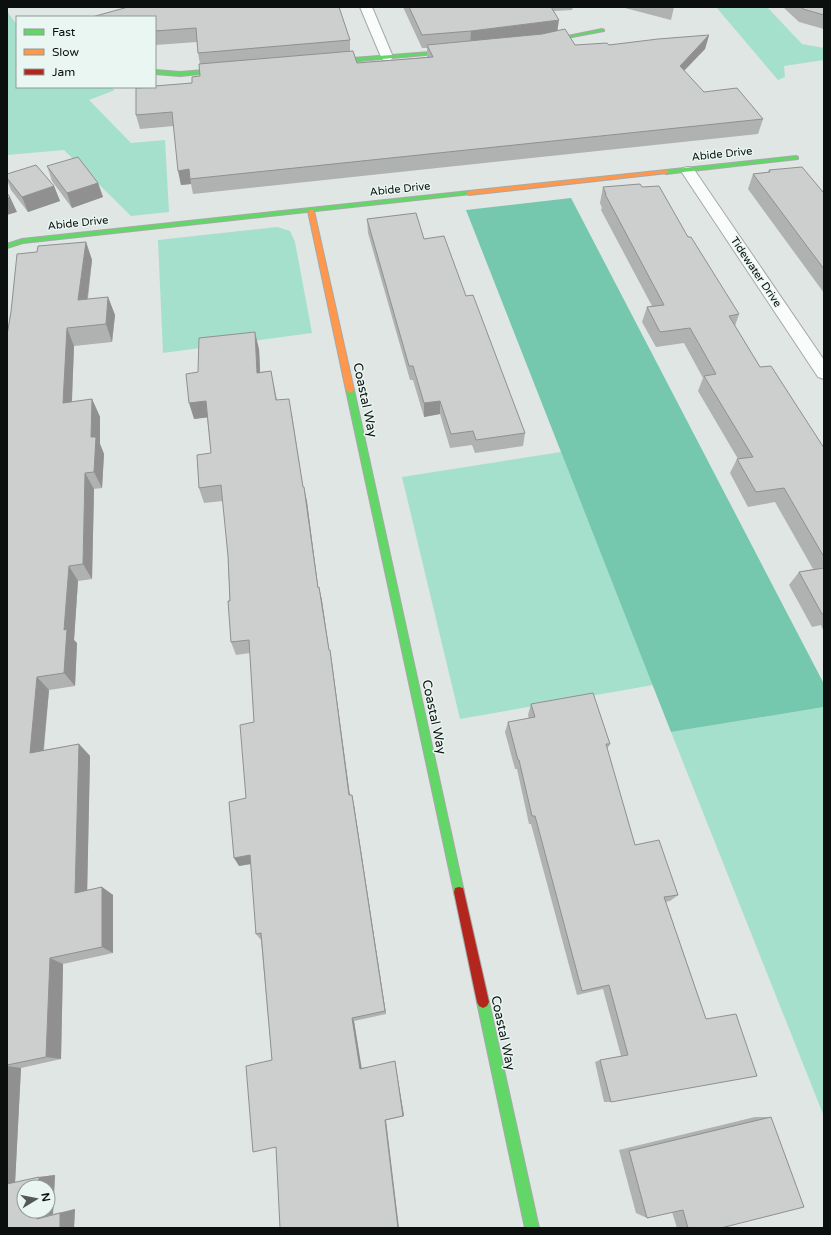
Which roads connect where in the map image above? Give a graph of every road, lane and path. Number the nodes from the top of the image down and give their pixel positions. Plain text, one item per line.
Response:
1 (366, 7) edge
2 (602, 30) dead end
3 (532, 43) edge
4 (462, 51) edge
5 (387, 57) junction
6 (316, 63) edge
7 (236, 69) edge
8 (156, 72) edge
9 (796, 158) dead end
10 (688, 170) junction
11 (311, 211) junction
12 (7, 246) edge
13 (824, 373) edge
14 (532, 1228) edge

1 - 5 street
2 - 3 street
4 - 5 street
5 - 6 street
7 - 8 street
9 - 10 street, Abide Drive
10 - 11 street, Abide Drive
10 - 13 street, Tidewater Drive
11 - 12 street, Abide Drive
11 - 14 street, Coastal Way

